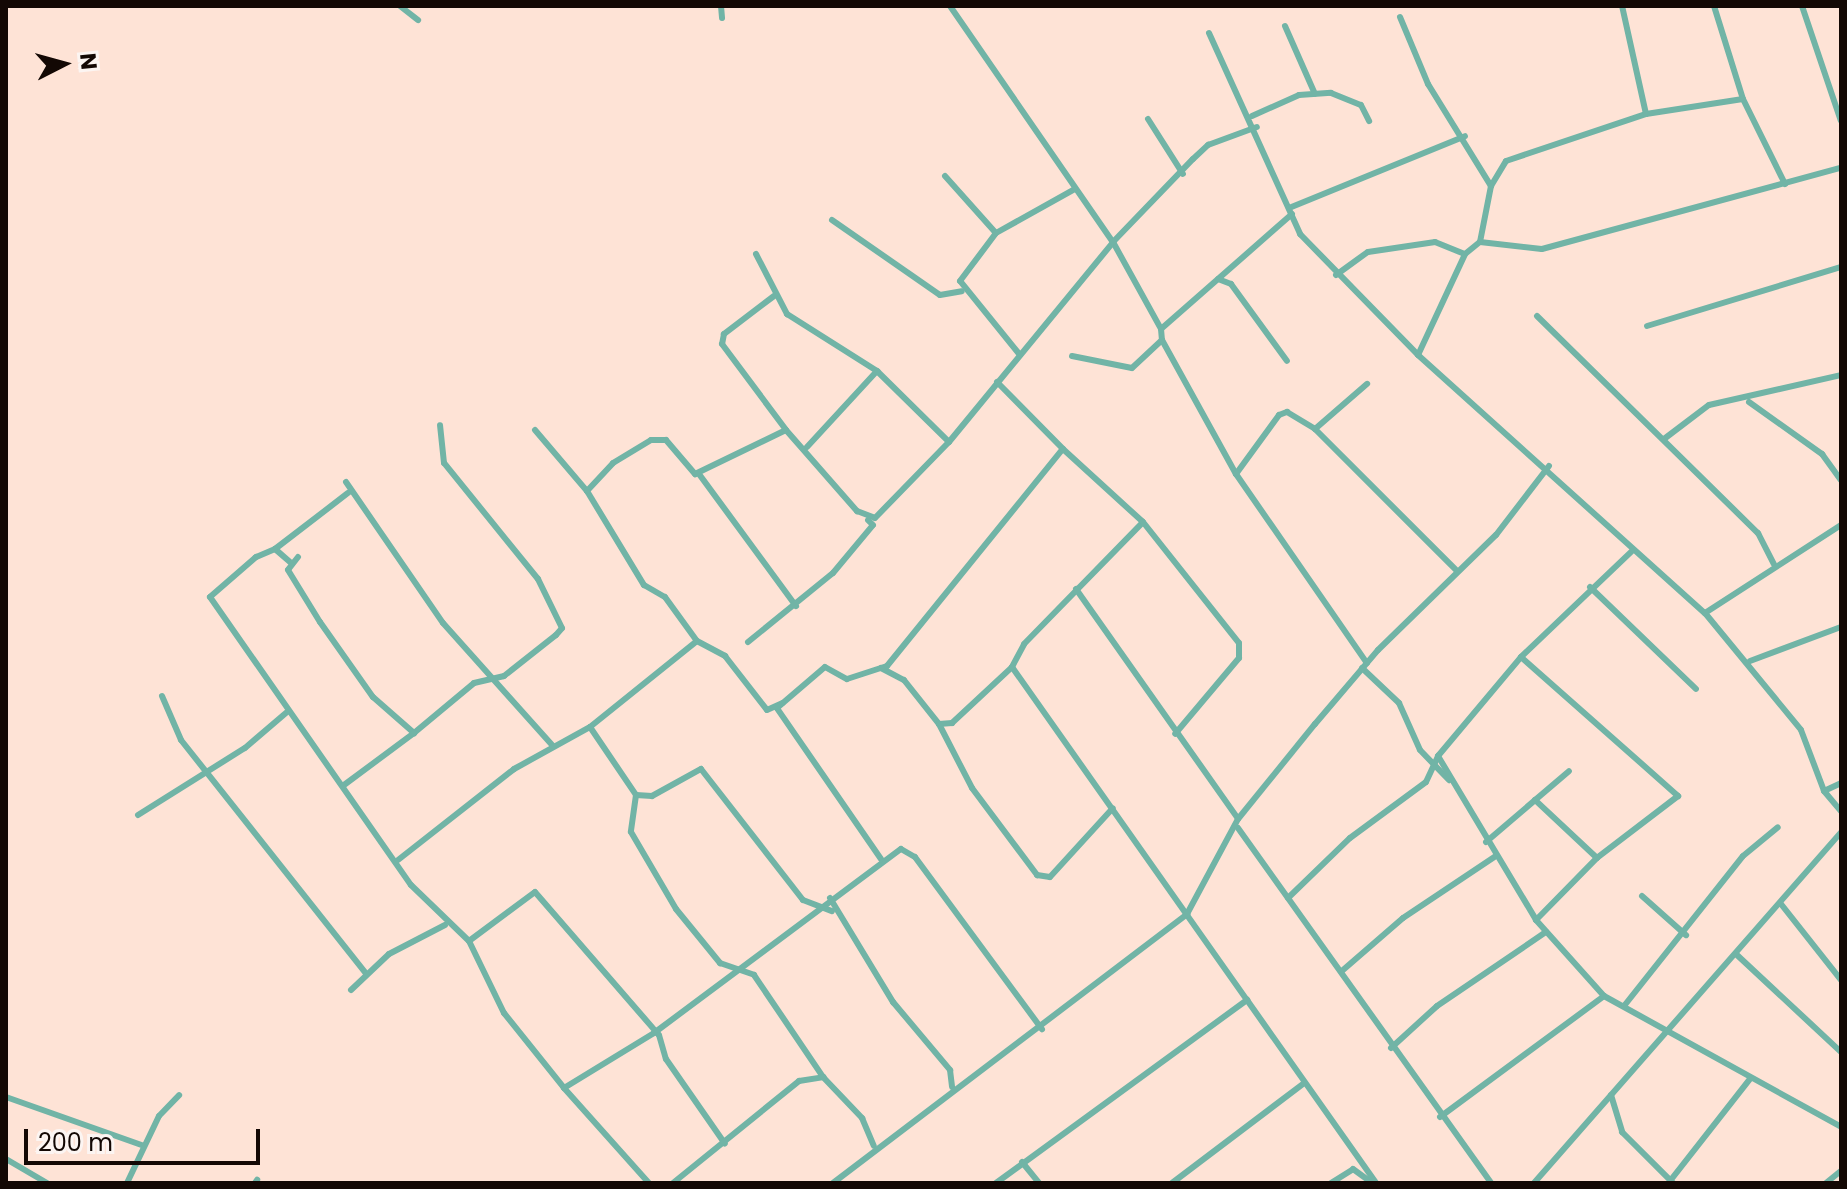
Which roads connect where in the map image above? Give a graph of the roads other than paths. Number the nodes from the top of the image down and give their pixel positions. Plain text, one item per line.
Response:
1 (400, 6) edge
2 (721, 6) edge
3 (950, 6) edge
4 (1622, 6) edge
5 (1714, 6) edge
6 (1802, 6) edge
7 (1400, 17) dead end
8 (722, 18) dead end
9 (418, 20) dead end
10 (1285, 26) dead end
11 (1209, 33) dead end
12 (1315, 94) junction
13 (1743, 99) junction
14 (1646, 114) junction
15 (1252, 116) junction
16 (1148, 119) dead end
17 (1369, 121) dead end
18 (1841, 121) edge
19 (1257, 127) junction
20 (1465, 136) junction
21 (1841, 168) edge
22 (1183, 174) junction
23 (945, 176) dead end
24 (1785, 184) junction
25 (1491, 186) junction
26 (1075, 189) junction
27 (1291, 211) junction
28 (832, 220) dead end
29 (996, 233) junction
30 (1113, 242) junction
31 (1480, 242) junction
32 (756, 254) dead end
33 (1465, 254) junction
34 (1841, 267) edge
35 (1336, 275) junction
36 (1218, 279) junction
37 (962, 291) junction
38 (774, 296) junction
39 (1537, 316) dead end
40 (1647, 326) dead end
41 (1161, 329) junction
42 (1162, 340) junction
43 (1020, 355) junction
44 (1418, 355) junction
45 (1072, 356) dead end
46 (1287, 361) dead end
47 (877, 371) junction
48 (1841, 375) edge
49 (997, 382) junction
50 (1367, 384) dead end
51 (1749, 402) junction
52 (440, 425) dead end
53 (1315, 429) junction
54 (535, 430) dead end
55 (786, 430) junction
56 (1664, 439) junction
57 (949, 442) junction
58 (807, 447) junction
59 (1063, 449) junction
60 (1549, 466) junction
61 (699, 474) junction
62 (1236, 474) junction
63 (1841, 480) edge
64 (346, 482) dead end
65 (587, 491) junction
66 (348, 493) junction
67 (868, 520) junction
68 (1143, 522) junction
69 (1841, 525) edge
70 (275, 549) junction
71 (1632, 551) junction
72 (298, 557) dead end
73 (290, 562) junction
74 (1774, 564) junction
75 (1456, 570) junction
76 (1590, 587) junction
77 (1076, 589) junction
78 (796, 606) junction
79 (1705, 613) junction
80 (1841, 627) edge
81 (697, 641) junction
82 (748, 642) dead end
83 (1521, 657) junction
84 (1750, 661) junction
85 (1364, 666) junction
86 (1012, 667) junction
87 (881, 668) junction
88 (491, 676) junction
89 (1696, 689) dead end
90 (162, 696) dead end
91 (788, 703) junction
92 (287, 712) junction
93 (939, 724) junction
94 (590, 727) junction
95 (414, 733) junction
96 (1175, 734) junction
97 (552, 745) junction
98 (1438, 756) junction
99 (1432, 766) junction
100 (205, 770) junction
101 (1569, 771) dead end
102 (1451, 781) junction
103 (1841, 783) edge
104 (344, 785) junction
105 (1824, 791) junction
106 (636, 795) junction
107 (1535, 800) junction
108 (1113, 808) junction
109 (1841, 811) edge
110 (138, 815) dead end
111 (1238, 819) junction
112 (1778, 827) dead end
113 (1238, 828) junction
114 (1841, 832) edge
115 (1486, 842) junction
116 (1496, 856) junction
117 (1597, 858) junction
118 (881, 859) junction
119 (398, 860) junction
120 (1642, 896) dead end
121 (830, 898) junction
122 (1288, 898) junction
123 (1781, 904) junction
124 (820, 909) junction
125 (832, 911) junction
126 (1187, 914) junction
127 (1536, 920) junction
128 (445, 925) junction
129 (1546, 932) junction
130 (1686, 935) junction
131 (469, 941) junction
132 (1737, 955) junction
133 (733, 970) junction
134 (1343, 970) junction
135 (366, 973) junction
136 (1840, 975) edge
137 (351, 990) dead end
138 (1604, 996) junction
139 (1247, 1000) junction
140 (1624, 1006) junction
141 (1042, 1029) junction
142 (655, 1032) junction
143 (1669, 1032) junction
144 (1391, 1048) junction
145 (1841, 1052) edge
146 (824, 1077) junction
147 (1750, 1079) junction
148 (1304, 1083) junction
149 (952, 1087) junction
150 (564, 1088) junction
151 (179, 1095) dead end
152 (1611, 1095) junction
153 (6, 1097) edge
154 (1440, 1117) junction
155 (1841, 1127) edge
156 (725, 1144) junction
157 (144, 1146) junction
158 (874, 1146) junction
159 (6, 1159) edge
160 (1360, 1159) junction
161 (1022, 1162) junction
162 (1353, 1169) junction
163 (1841, 1171) edge
164 (1671, 1182) edge
165 (47, 1183) edge
166 (127, 1183) edge
167 (649, 1183) edge
168 (673, 1183) edge
169 (833, 1183) edge
170 (996, 1183) edge
171 (1039, 1183) edge
172 (1172, 1183) edge
173 (1331, 1183) edge
174 (1374, 1183) edge
175 (1491, 1183) edge
176 (1534, 1183) edge
177 (1826, 1183) edge

1 - 9 street
2 - 8 street
3 - 26 street
4 - 14 street
5 - 13 street
6 - 18 street
7 - 20 street
10 - 12 street
11 - 15 street
12 - 15 street
12 - 17 street
13 - 14 street
13 - 24 street
14 - 25 street
15 - 19 street
16 - 22 street
19 - 22 street
19 - 27 street
20 - 25 street
20 - 27 street
21 - 24 street
22 - 30 street
23 - 29 street
24 - 31 street
25 - 31 street
26 - 29 street
26 - 30 street
27 - 35 street
27 - 36 street
28 - 37 street
29 - 37 street
30 - 41 street
30 - 43 street
31 - 33 street
32 - 38 street
33 - 35 street
33 - 44 street
34 - 40 street
35 - 44 street
36 - 41 street
36 - 46 street
37 - 43 street
38 - 47 street
38 - 55 street
39 - 56 street
41 - 42 street
42 - 45 street
42 - 62 street
43 - 49 street
44 - 60 street
47 - 57 street
47 - 58 street
48 - 51 street
49 - 57 street
49 - 59 street
50 - 53 street
51 - 56 street
51 - 63 street
52 - 88 street
53 - 62 street
53 - 75 street
54 - 65 street
55 - 58 street
55 - 61 street
56 - 74 street
57 - 67 street
58 - 67 street
59 - 68 street
59 - 87 street
60 - 71 street
60 - 75 street
61 - 65 street
61 - 78 street
62 - 85 street
64 - 66 street
65 - 81 street
66 - 70 street
66 - 88 street
67 - 78 street
68 - 77 street
68 - 96 street
69 - 74 street
70 - 73 street
70 - 92 street
71 - 76 street
71 - 79 street
72 - 73 street
73 - 95 street
74 - 79 street
75 - 85 street
76 - 83 street
76 - 89 street
77 - 86 street
77 - 96 street
78 - 82 street
79 - 84 street
80 - 84 street
81 - 91 street
81 - 94 street
83 - 98 street
83 - 117 street
84 - 105 street
85 - 99 street
85 - 111 street
86 - 93 street
86 - 108 street
87 - 91 street
87 - 93 street
88 - 95 street
88 - 97 street
90 - 100 street
91 - 118 street
92 - 100 street
92 - 104 street
93 - 108 street
94 - 97 street
94 - 106 street
95 - 104 street
96 - 111 street
97 - 119 street
98 - 99 street
98 - 102 street
99 - 102 street
99 - 122 street
100 - 110 street
100 - 135 street
101 - 107 street
102 - 115 street
103 - 105 street
104 - 119 street
105 - 109 street
106 - 124 street
106 - 133 street
107 - 115 street
107 - 117 street
108 - 126 street
111 - 113 street
112 - 130 street
113 - 122 street
113 - 126 street
114 - 123 street
115 - 116 street
116 - 127 street
116 - 134 street
117 - 127 street
118 - 121 street
118 - 141 street
119 - 128 street
120 - 130 street
121 - 124 street
121 - 125 street
122 - 134 street
123 - 132 street
123 - 136 street
124 - 125 street
124 - 133 street
125 - 149 street
126 - 139 street
126 - 141 street
127 - 129 street
128 - 131 street
128 - 135 street
129 - 138 street
129 - 144 street
130 - 140 street
131 - 142 street
131 - 150 street
132 - 143 street
132 - 145 street
133 - 142 street
133 - 146 street
134 - 144 street
135 - 137 street
138 - 140 street
138 - 154 street
139 - 148 street
139 - 161 street
140 - 143 street
141 - 149 street
142 - 150 street
142 - 156 street
143 - 147 street
143 - 152 street
144 - 154 street
146 - 156 street
146 - 158 street
147 - 155 street
147 - 164 street
148 - 160 street
148 - 172 street
149 - 158 street
150 - 167 street
151 - 157 street
152 - 164 street
152 - 176 street
153 - 157 street
154 - 175 street
156 - 168 street
157 - 166 street
158 - 169 street
159 - 165 street
160 - 162 street
160 - 174 street
161 - 170 street
161 - 171 street
162 - 173 street
162 - 174 street
163 - 177 street

